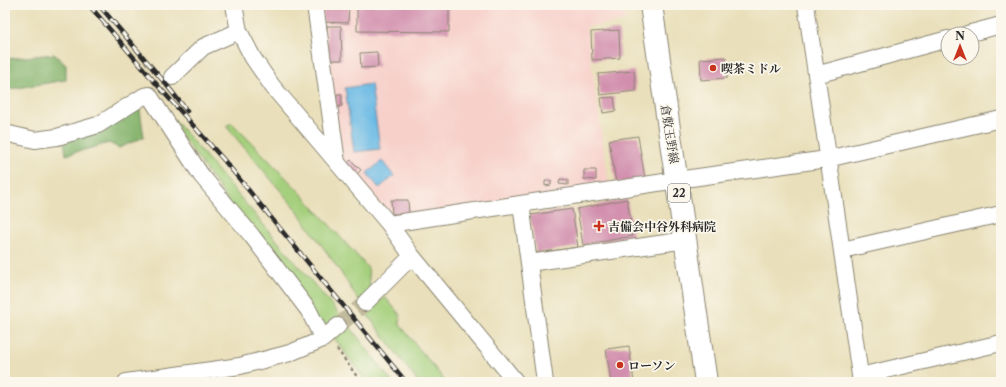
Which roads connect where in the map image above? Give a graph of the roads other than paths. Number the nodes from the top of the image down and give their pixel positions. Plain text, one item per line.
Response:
1 (234, 5) edge
2 (315, 5) edge
3 (651, 5) edge
4 (806, 5) edge
5 (1001, 25) edge
6 (239, 31) junction
7 (980, 31) edge
8 (940, 41) edge
9 (816, 75) junction
10 (172, 77) dead end
11 (1001, 119) edge
12 (5, 133) edge
13 (827, 159) junction
14 (337, 162) junction
15 (677, 180) junction
16 (521, 204) junction
17 (1001, 214) edge
18 (389, 224) junction
19 (686, 240) junction
20 (842, 250) junction
21 (412, 256) junction
22 (529, 263) junction
23 (365, 303) tunnel mouth
24 (1001, 343) edge
25 (861, 379) edge
26 (126, 382) edge
27 (516, 382) edge
28 (545, 382) edge
29 (706, 382) edge

1 - 6 street
2 - 14 street
3 - 15 main road, 倉敷玉野線 / 22
4 - 9 street
5 - 7 street
6 - 10 street
6 - 14 street
8 - 9 street
9 - 13 street
11 - 13 street
12 - 26 street
13 - 15 street
13 - 20 street
14 - 18 street
15 - 16 street
15 - 19 main road, 倉敷玉野線 / 22
16 - 18 street
16 - 22 street
17 - 20 street
18 - 21 street
19 - 22 street
19 - 29 main road, 倉敷玉野線 / 22
20 - 25 street
21 - 23 street
21 - 27 street
22 - 28 street
24 - 25 street

